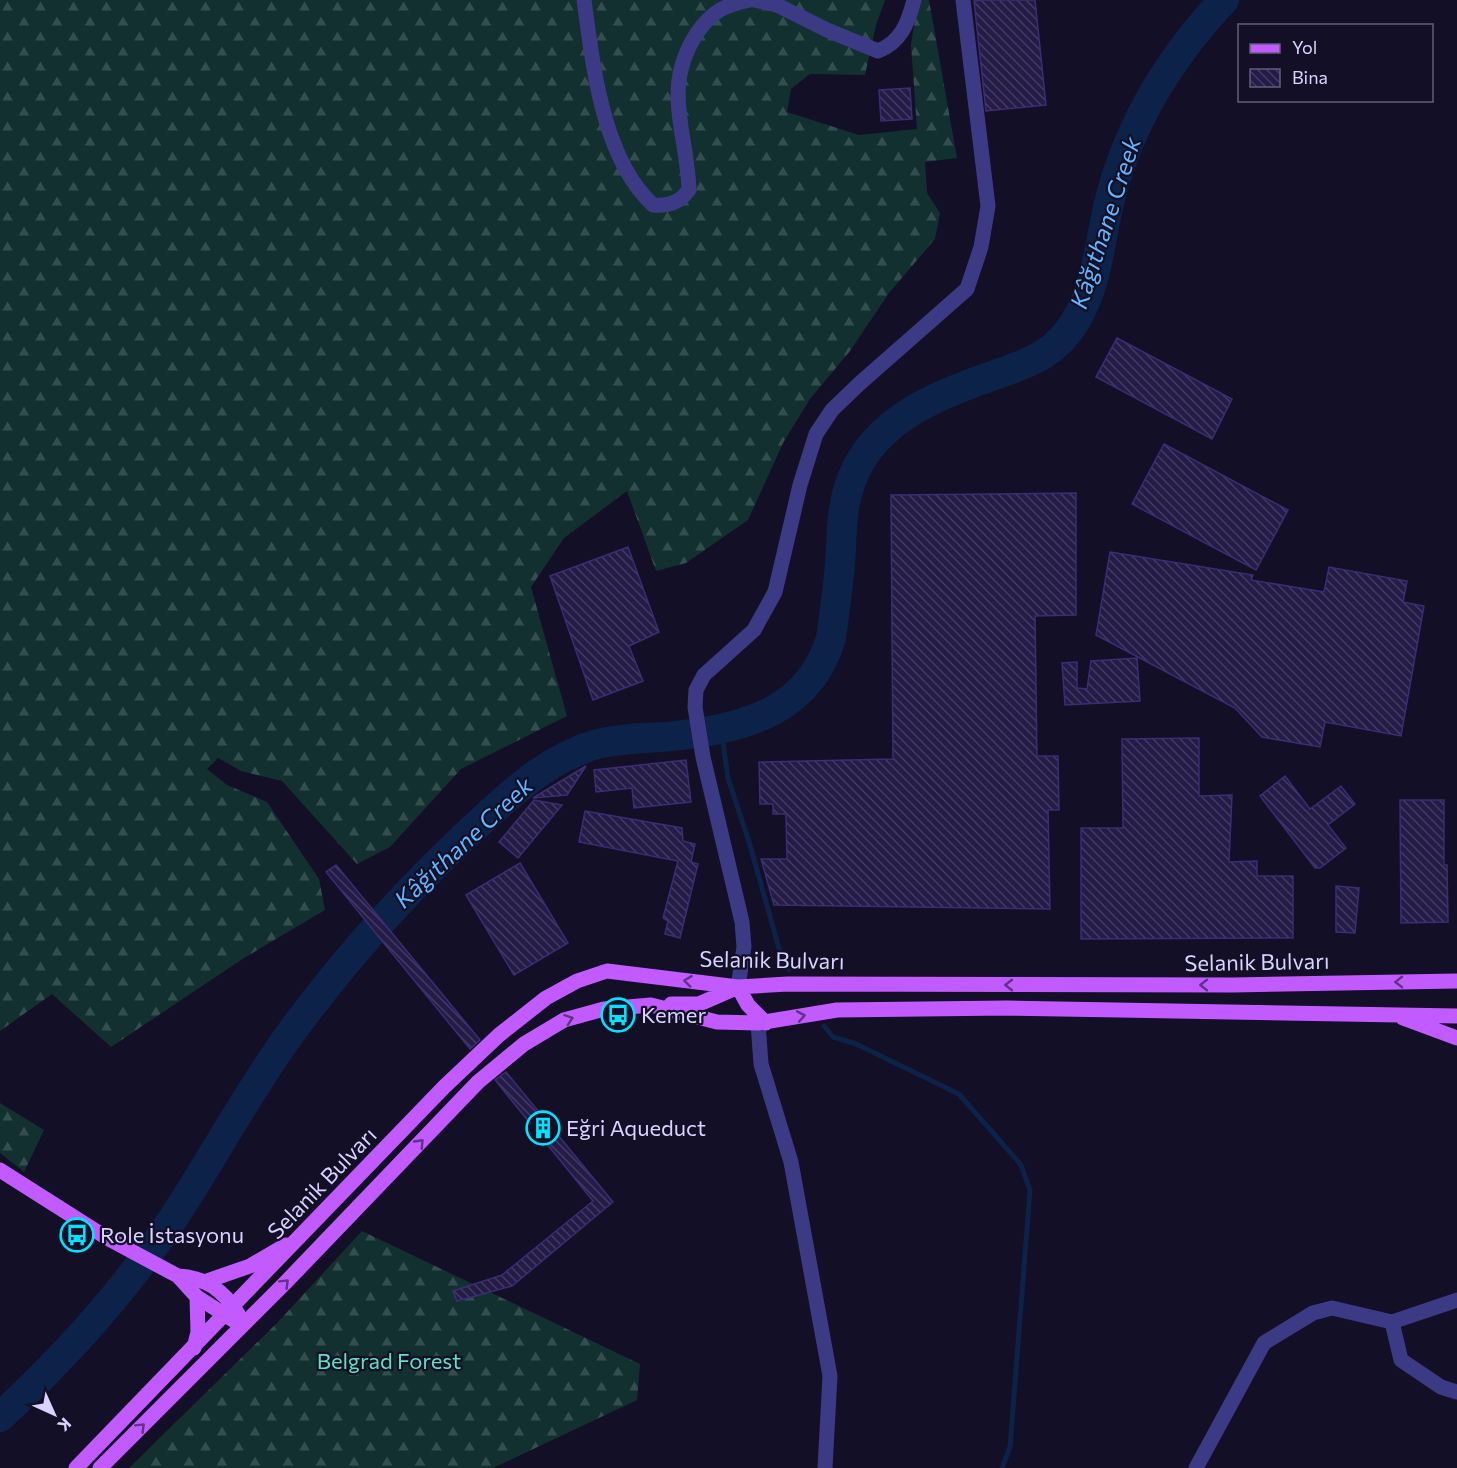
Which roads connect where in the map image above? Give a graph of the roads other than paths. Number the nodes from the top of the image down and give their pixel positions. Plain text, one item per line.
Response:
1 (584, 0) edge
2 (752, 0) edge
3 (914, 0) edge
4 (963, 0) edge
5 (1457, 981) edge
6 (1286, 984) junction
7 (738, 987) junction
8 (651, 1005) junction
9 (1290, 1012) junction
10 (1389, 1012) junction
11 (1457, 1016) edge
12 (762, 1023) junction
13 (1457, 1038) edge
14 (0, 1170) edge
15 (304, 1234) junction
16 (178, 1276) junction
17 (204, 1282) junction
18 (197, 1297) junction
19 (1457, 1300) edge
20 (229, 1312) junction
21 (1392, 1322) junction
22 (244, 1325) junction
23 (193, 1349) junction
24 (1457, 1392) edge
25 (76, 1468) edge
26 (100, 1468) edge
27 (825, 1468) edge
28 (1196, 1468) edge

1 - 2 street
2 - 3 street
4 - 7 street
5 -> 6 main road, Selanik Bulvarı
6 -> 7 main road, Selanik Bulvarı
6 - 9 main road
7 - 8 main road
7 - 12 main road
7 -> 15 main road, Selanik Bulvarı
8 - 12 main road, Selanik Bulvarı
22 -> 8 main road, Selanik Bulvarı
9 - 10 main road, Selanik Bulvarı
12 -> 9 main road, Selanik Bulvarı
10 - 11 main road, Selanik Bulvarı
10 - 13 main road
12 - 27 street
14 - 16 main road
15 - 17 main road
15 - 20 main road, Selanik Bulvarı
16 - 17 main road
16 - 18 main road
17 - 20 main road
18 - 20 main road
18 - 23 main road
19 - 21 street
20 - 22 main road
20 - 23 main road, Selanik Bulvarı
21 - 24 street
21 - 28 street
26 -> 22 main road, Selanik Bulvarı
23 - 25 main road, Selanik Bulvarı

